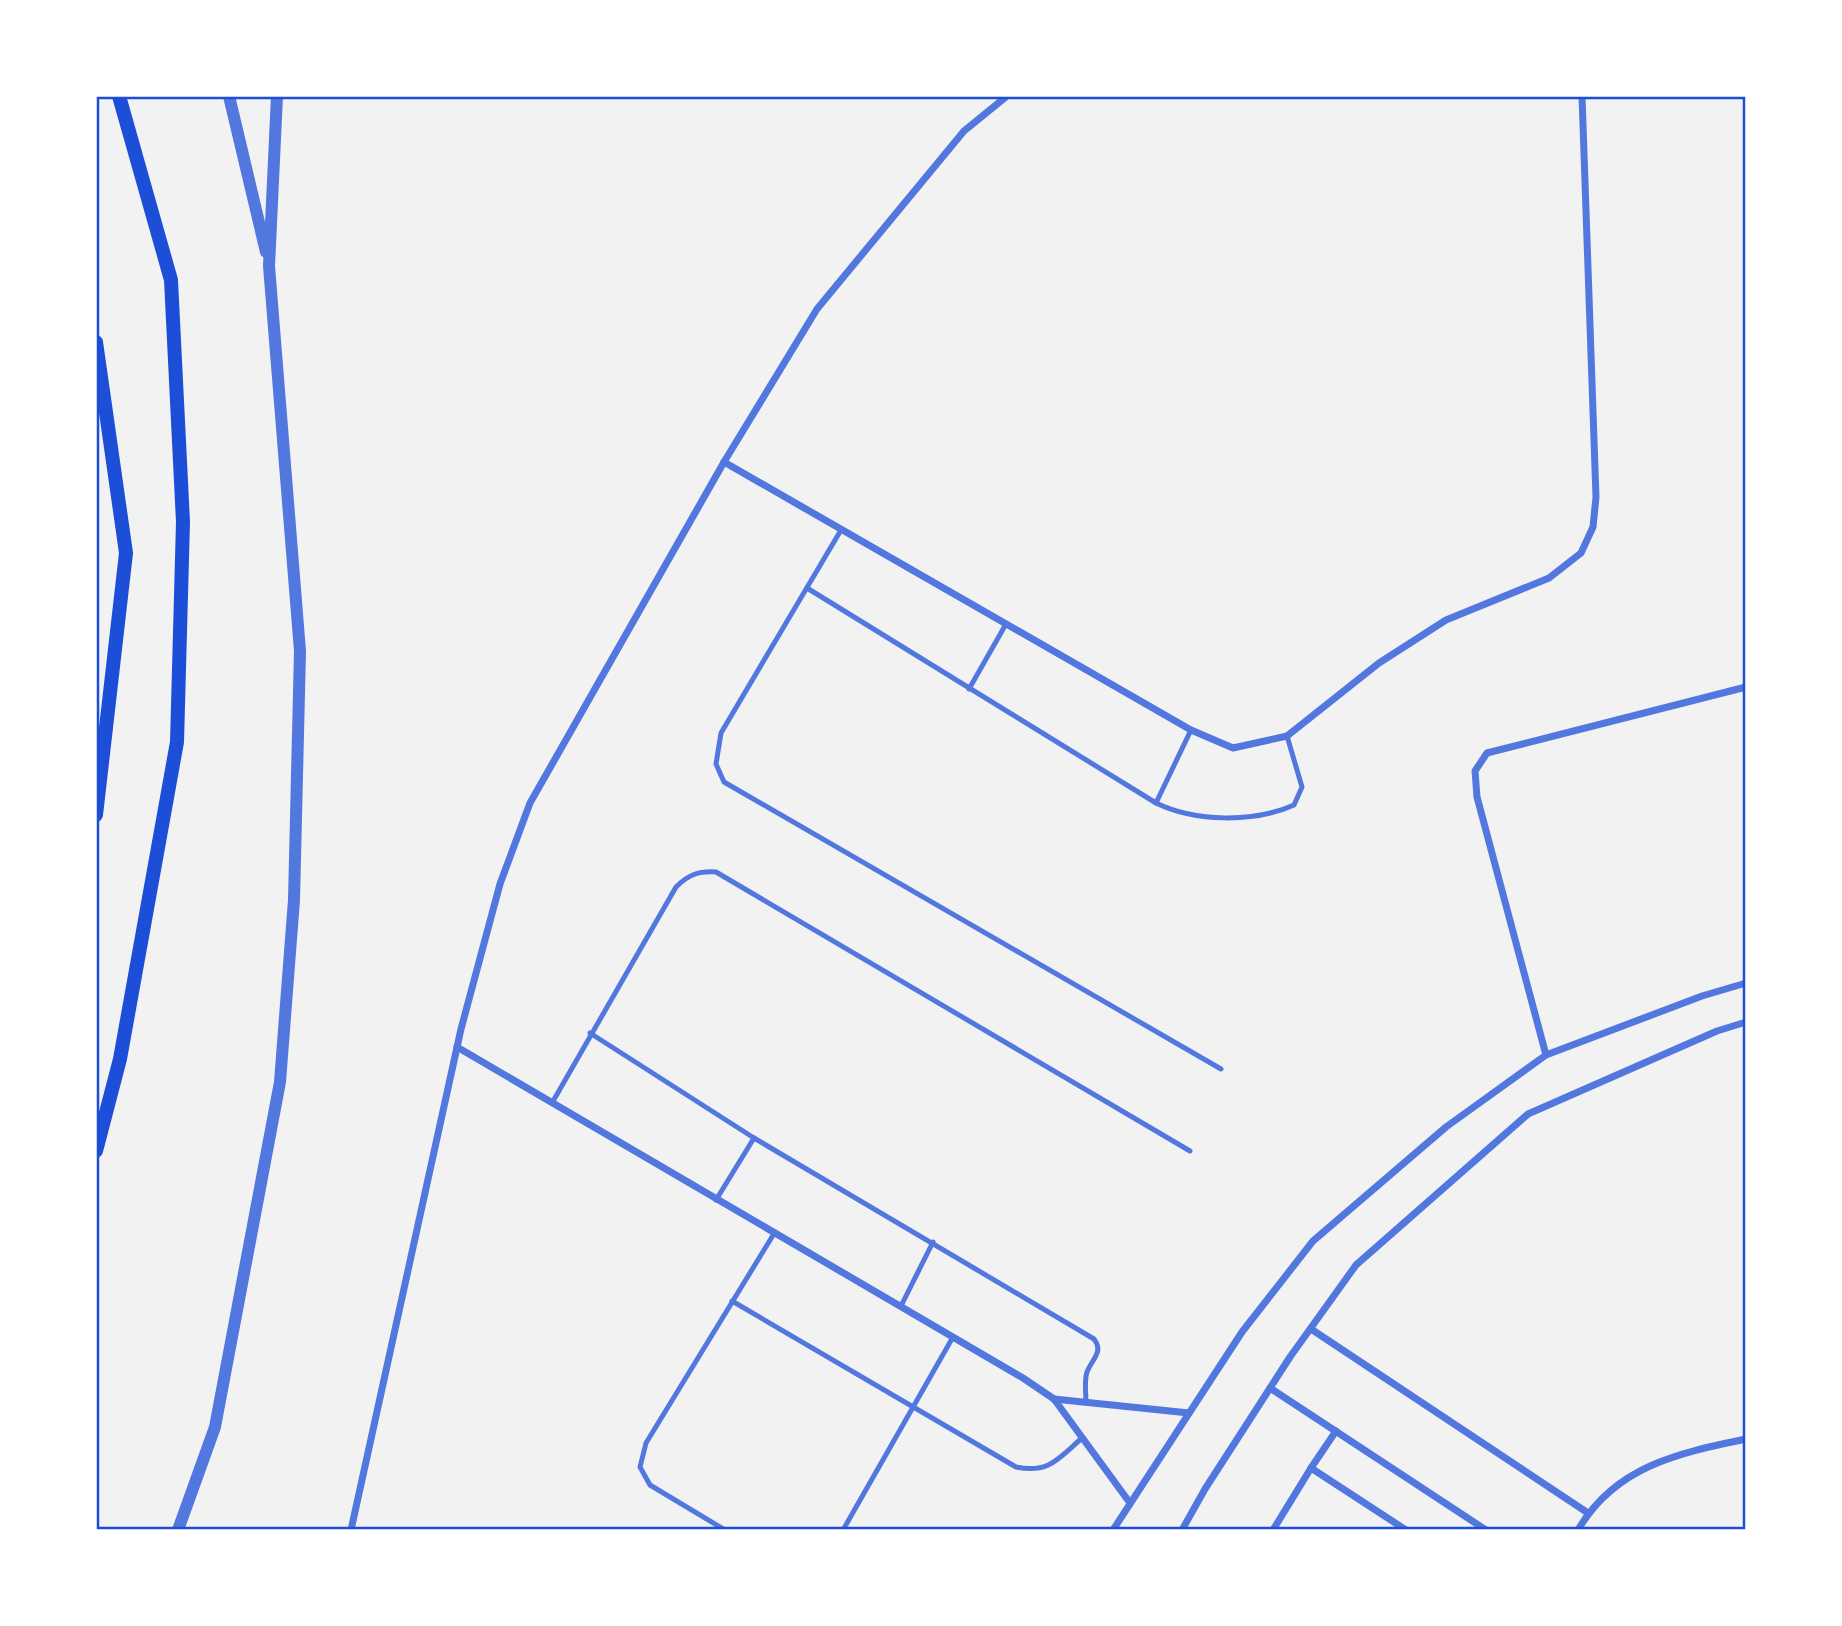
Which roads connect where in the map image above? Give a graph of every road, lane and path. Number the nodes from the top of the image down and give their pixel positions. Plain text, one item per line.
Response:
1 (119, 96) edge
2 (229, 96) edge
3 (277, 96) edge
4 (1007, 96) edge
5 (1582, 96) edge
6 (269, 266) junction
7 (96, 342) edge
8 (724, 463) junction
9 (841, 530) junction
10 (807, 587) junction
11 (1006, 624) junction
12 (1746, 687) edge
13 (969, 689) junction
14 (1191, 730) junction
15 (1287, 736) junction
16 (1156, 803) junction
17 (96, 815) edge
18 (1746, 983) edge
19 (1746, 1022) edge
20 (590, 1033) junction
21 (457, 1047) junction
22 (1546, 1055) junction
23 (1221, 1069) dead end
24 (552, 1103) junction
25 (754, 1138) junction
26 (1191, 1151) dead end
27 (96, 1152) edge
28 (716, 1200) junction
29 (775, 1232) junction
30 (933, 1242) junction
31 (733, 1301) junction
32 (901, 1306) junction
33 (1311, 1329) junction
34 (953, 1337) junction
35 (1270, 1388) junction
36 (1054, 1399) junction
37 (1086, 1403) junction
38 (912, 1408) junction
39 (1189, 1413) junction
40 (1336, 1431) junction
41 (1082, 1437) junction
42 (1746, 1438) edge
43 (1311, 1468) junction
44 (1130, 1503) junction
45 (1588, 1513) junction
46 (178, 1530) edge
47 (351, 1530) edge
48 (724, 1530) edge
49 (843, 1530) edge
50 (1113, 1530) edge
51 (1182, 1530) edge
52 (1273, 1530) edge
53 (1406, 1530) edge
54 (1486, 1530) edge
55 (1578, 1530) edge

1 - 27 main road
2 - 6 street
3 - 6 street
4 - 8 street
5 - 15 street
6 - 46 street
7 - 17 main road
8 - 9 street
8 - 21 street
9 - 10 lane
9 - 11 street
10 - 13 lane
10 - 23 lane
11 - 13 lane
11 - 14 street
12 - 22 street
13 - 16 lane
14 - 15 street
14 - 16 lane
15 - 16 lane
18 - 22 street
19 - 33 street
20 - 24 lane
20 - 25 lane
20 - 26 lane
21 - 24 street
21 - 47 street
22 - 39 street
24 - 28 street
25 - 28 lane
25 - 30 lane
28 - 29 street
29 - 31 lane
29 - 32 street
30 - 32 lane
30 - 37 lane
31 - 38 lane
31 - 48 lane
32 - 34 street
33 - 35 street
33 - 45 street
34 - 36 street
34 - 38 lane
35 - 40 street
35 - 51 street
36 - 37 street
36 - 41 street
37 - 39 street
38 - 41 lane
38 - 49 lane
39 - 44 street
40 - 43 street
40 - 54 street
41 - 44 street
42 - 45 street
43 - 52 street
43 - 53 street
44 - 50 street
45 - 55 street

